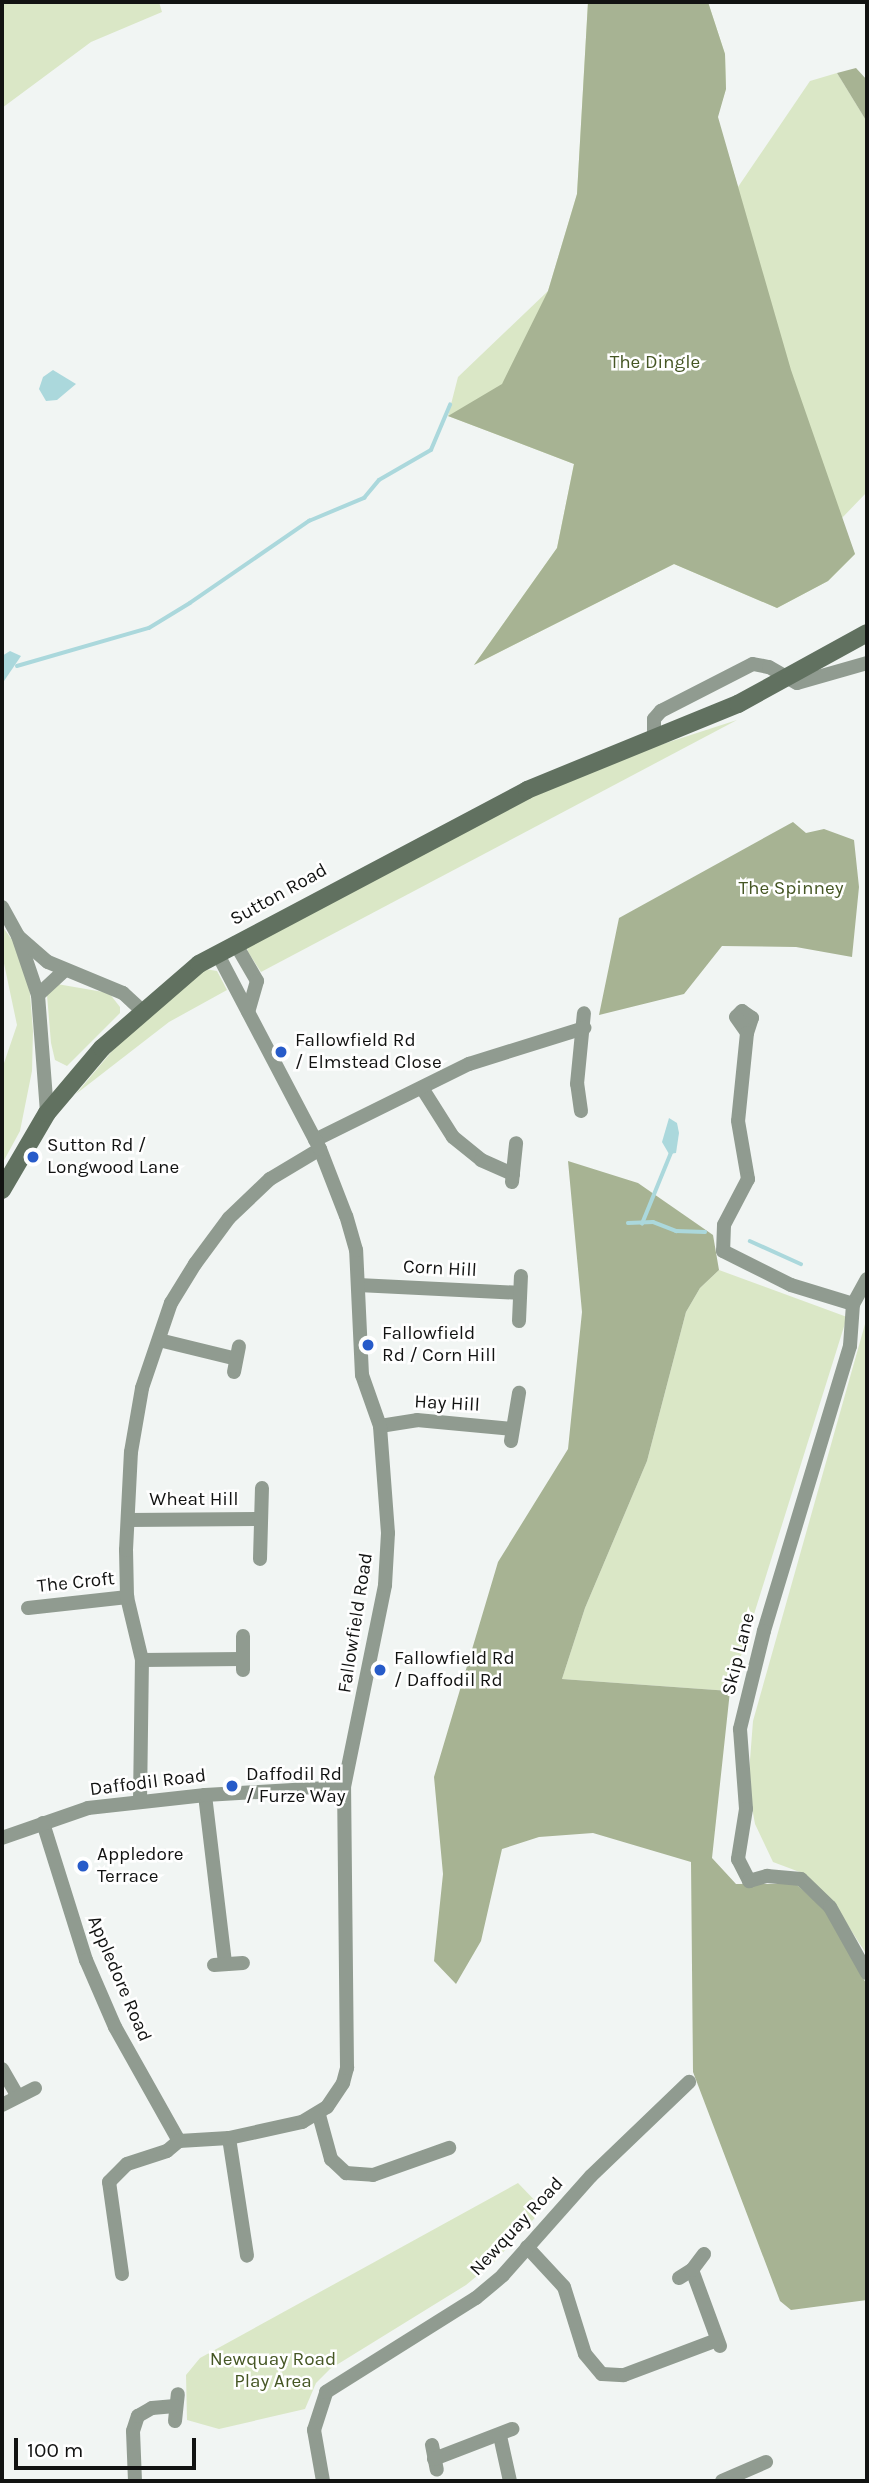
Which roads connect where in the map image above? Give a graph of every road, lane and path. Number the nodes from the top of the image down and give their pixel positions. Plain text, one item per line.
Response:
1 (867, 633) edge
2 (867, 663) edge
3 (791, 678) junction
4 (654, 737) junction
5 (2, 907) edge
6 (18, 936) junction
7 (235, 943) junction
8 (217, 953) junction
9 (65, 970) junction
10 (38, 995) junction
11 (142, 1011) junction
12 (248, 1012) junction
13 (584, 1013) dead end
14 (584, 1028) junction
15 (747, 1033) dead end
16 (422, 1088) junction
17 (581, 1111) dead end
18 (47, 1113) junction
19 (516, 1143) dead end
20 (318, 1145) junction
21 (2, 1190) edge
22 (521, 1276) dead end
23 (867, 1279) edge
24 (358, 1285) junction
25 (519, 1293) junction
26 (853, 1304) junction
27 (519, 1321) dead end
28 (159, 1340) junction
29 (235, 1359) dead end
30 (519, 1393) dead end
31 (380, 1426) junction
32 (262, 1488) dead end
33 (260, 1519) junction
34 (128, 1520) junction
35 (260, 1559) dead end
36 (127, 1597) junction
37 (25, 1609) dead end
38 (243, 1636) dead end
39 (142, 1660) junction
40 (345, 1787) junction
41 (205, 1795) junction
42 (140, 1801) junction
43 (43, 1822) junction
44 (2, 1838) edge
45 (243, 1963) dead end
46 (867, 1973) edge
47 (2, 2068) edge
48 (689, 2082) dead end
49 (35, 2088) dead end
50 (17, 2095) junction
51 (2, 2105) edge
52 (318, 2115) junction
53 (229, 2138) junction
54 (180, 2141) junction
55 (450, 2146) dead end
56 (261, 2235) dead end
57 (245, 2236) junction
58 (527, 2247) junction
59 (704, 2254) dead end
60 (247, 2256) dead end
61 (692, 2270) junction
62 (122, 2274) dead end
63 (679, 2278) dead end
64 (176, 2407) dead end
65 (434, 2458) dead end
66 (766, 2462) dead end
67 (747, 2477) edge
68 (135, 2481) edge
69 (323, 2481) edge
70 (510, 2481) edge
71 (722, 2481) edge

1 - 3 main road, Sutton Road
2 - 3 street
3 - 4 main road, Sutton Road
3 - 4 street
4 - 7 main road, Sutton Road
5 - 6 street
6 - 9 street
6 - 10 street
7 - 8 main road, Sutton Road
7 - 12 street
8 - 11 main road, Sutton Road
8 - 12 street, Fallowfield Road
9 - 10 street
9 - 11 street
10 - 18 street
11 - 18 main road, Sutton Road
12 - 20 street, Fallowfield Road
13 - 14 street
14 - 16 street
14 - 17 street
15 - 26 street
16 - 19 street
16 - 20 street
18 - 21 main road, Sutton Road
20 - 24 street, Fallowfield Road
20 - 28 street
22 - 25 street
23 - 26 street, Skip Lane
24 - 25 street, Corn Hill
24 - 31 street, Fallowfield Road
25 - 27 street
26 - 46 street, Skip Lane
28 - 29 street
28 - 34 street
30 - 31 street, Hay Hill
31 - 40 street, Fallowfield Road
32 - 33 street, Wheat Hill
33 - 34 street, Wheat Hill
33 - 35 street, Wheat Hill
34 - 36 street
36 - 37 street, The Croft
36 - 39 street
38 - 39 street
39 - 42 street
40 - 41 street, Daffodil Road
40 - 52 street, Fallowfield Road
41 - 42 street, Daffodil Road
41 - 45 street
42 - 43 street, Daffodil Road
43 - 44 street, Daffodil Road
43 - 54 street, Appledore Road
47 - 50 street
48 - 58 street, Newquay Road
49 - 50 street
50 - 51 street
52 - 53 street
52 - 55 street
53 - 54 street
53 - 57 street
54 - 62 street
56 - 57 street
57 - 60 street
58 - 61 street
58 - 69 street, Newquay Road
59 - 61 street
61 - 63 street
64 - 68 street
65 - 70 street
66 - 67 street
67 - 71 street

